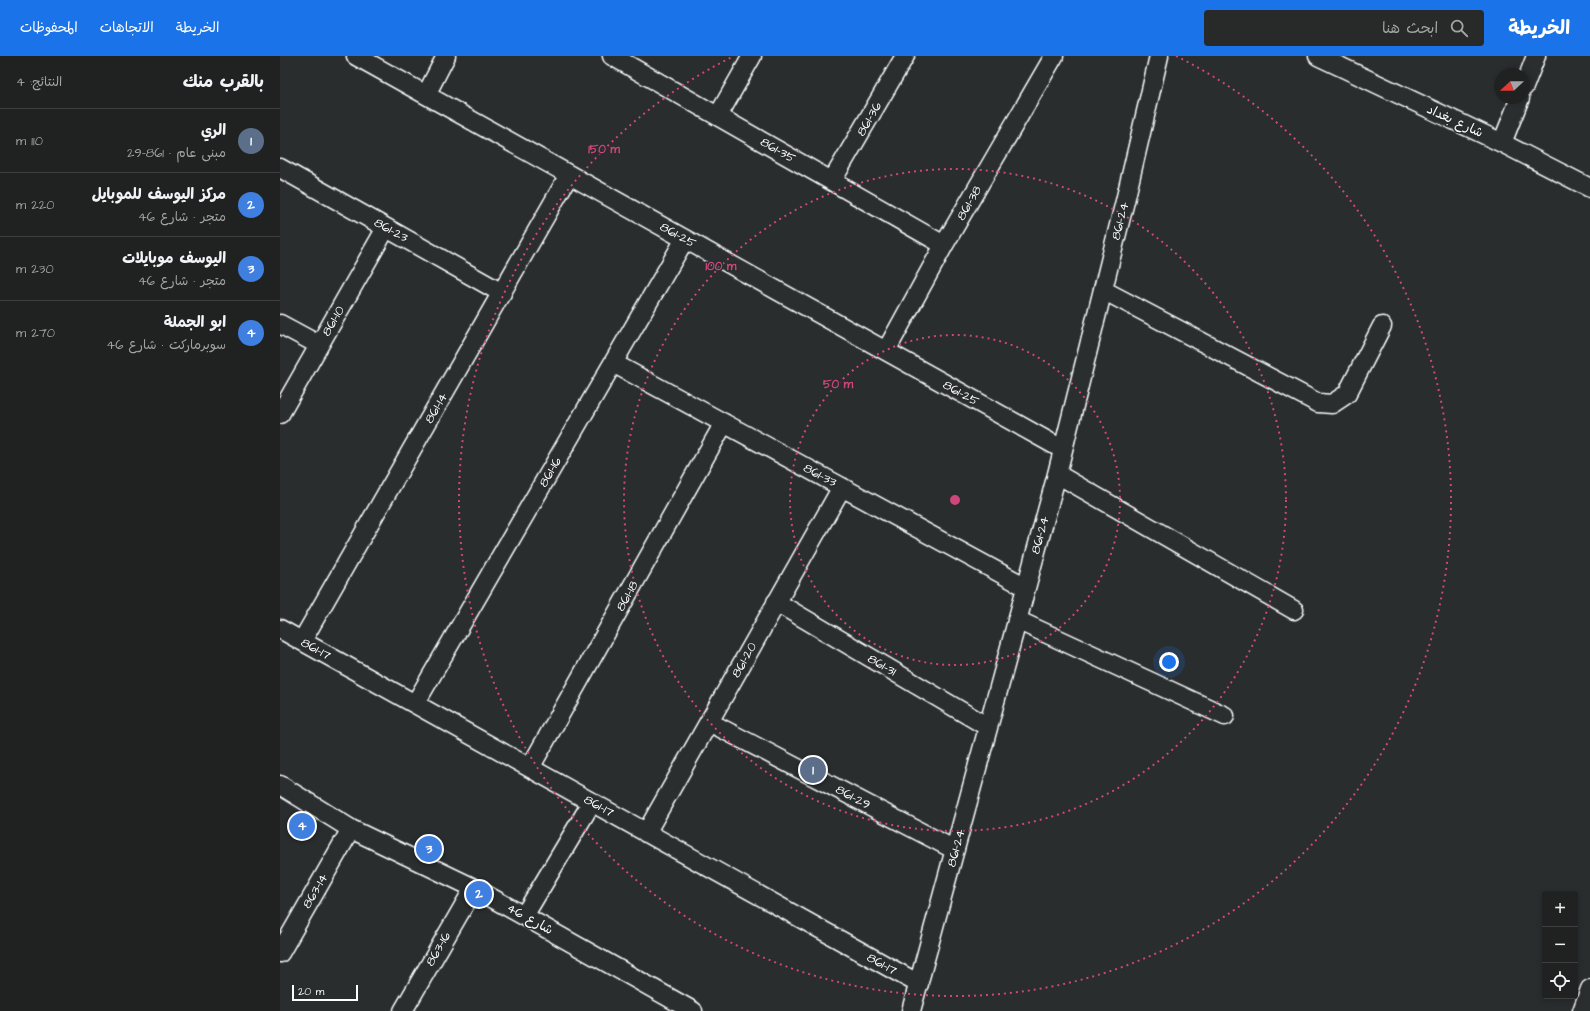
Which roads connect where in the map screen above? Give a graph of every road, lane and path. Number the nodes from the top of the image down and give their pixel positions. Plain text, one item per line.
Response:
1 (356, 56) edge
2 (446, 56) edge
3 (612, 56) edge
4 (752, 56) edge
5 (905, 56) edge
6 (1054, 56) edge
7 (1159, 56) edge
8 (1318, 56) edge
9 (1536, 56) edge
10 (1530, 72) edge
11 (426, 95) junction
12 (1518, 104) edge
13 (718, 116) junction
14 (1502, 143) junction
15 (280, 168) edge
16 (569, 175) junction
17 (832, 181) junction
18 (1590, 188) edge
19 (386, 228) junction
20 (685, 239) junction
21 (944, 245) junction
22 (1103, 290) junction
23 (502, 293) junction
24 (280, 324) edge
25 (1382, 326) dead end
26 (319, 345) junction
27 (886, 351) junction
28 (613, 363) junction
29 (280, 414) edge
30 (724, 423) junction
31 (1062, 450) junction
32 (1057, 474) junction
33 (842, 487) junction
34 (1026, 587) junction
35 (776, 602) junction
36 (1294, 610) dead end
37 (1017, 620) junction
38 (280, 629) edge
39 (302, 641) junction
40 (415, 704) junction
41 (1225, 716) dead end
42 (709, 722) junction
43 (988, 727) junction
44 (530, 768) junction
45 (280, 785) edge
46 (592, 802) junction
47 (351, 829) junction
48 (646, 832) junction
49 (955, 850) junction
50 (474, 888) junction
51 (524, 916) junction
52 (280, 953) edge
53 (918, 984) junction
54 (1590, 989) edge
55 (403, 1011) edge
56 (693, 1011) edge
57 (911, 1011) edge
58 (1582, 1011) edge

1 - 11 street, 861-25
2 - 11 street
3 - 13 street, 861-35
4 - 13 street
5 - 17 street, 861-36
6 - 21 street, 861-38
7 - 22 street, 861-24
8 - 14 street, شارع بغداد
9 - 10 street
11 - 16 street, 861-25
12 - 14 street
13 - 17 street, 861-35
14 - 18 street, شارع بغداد
15 - 19 street, 861-23
16 - 20 street, 861-25
16 - 23 street, 861-14
17 - 21 street, 861-35
19 - 23 street, 861-23
19 - 26 street, 861-10
20 - 27 street, 861-25
20 - 28 street, 861-16
21 - 27 street, 861-38
22 - 25 street
22 - 31 street, 861-24
23 - 39 street, 861-14
24 - 26 street
26 - 29 street, 861-10
27 - 31 street, 861-25
28 - 30 street, 861-33
28 - 40 street, 861-16
30 - 33 street, 861-33
30 - 44 street, 861-18
31 - 32 street, 861-24
32 - 34 street, 861-24
32 - 36 street
33 - 34 street, 861-33
33 - 35 street, 861-20
34 - 37 street, 861-24
35 - 42 street, 861-20
35 - 43 street, 861-31
37 - 41 street
37 - 43 street, 861-24
38 - 39 street, 861-17
39 - 40 street, 861-17
40 - 44 street, 861-17
42 - 48 street, 861-20
42 - 49 street, 861-29
43 - 49 street, 861-24
44 - 46 street, 861-17
45 - 47 street, شارع 46
46 - 48 street, 861-17
46 - 51 street
47 - 50 street, شارع 46
47 - 52 street, 863-14
48 - 53 street, 861-17
49 - 53 street, 861-24
50 - 51 street, شارع 46
50 - 55 street, 863-16
51 - 56 street, شارع 46
53 - 57 street, 861-24
54 - 58 street

